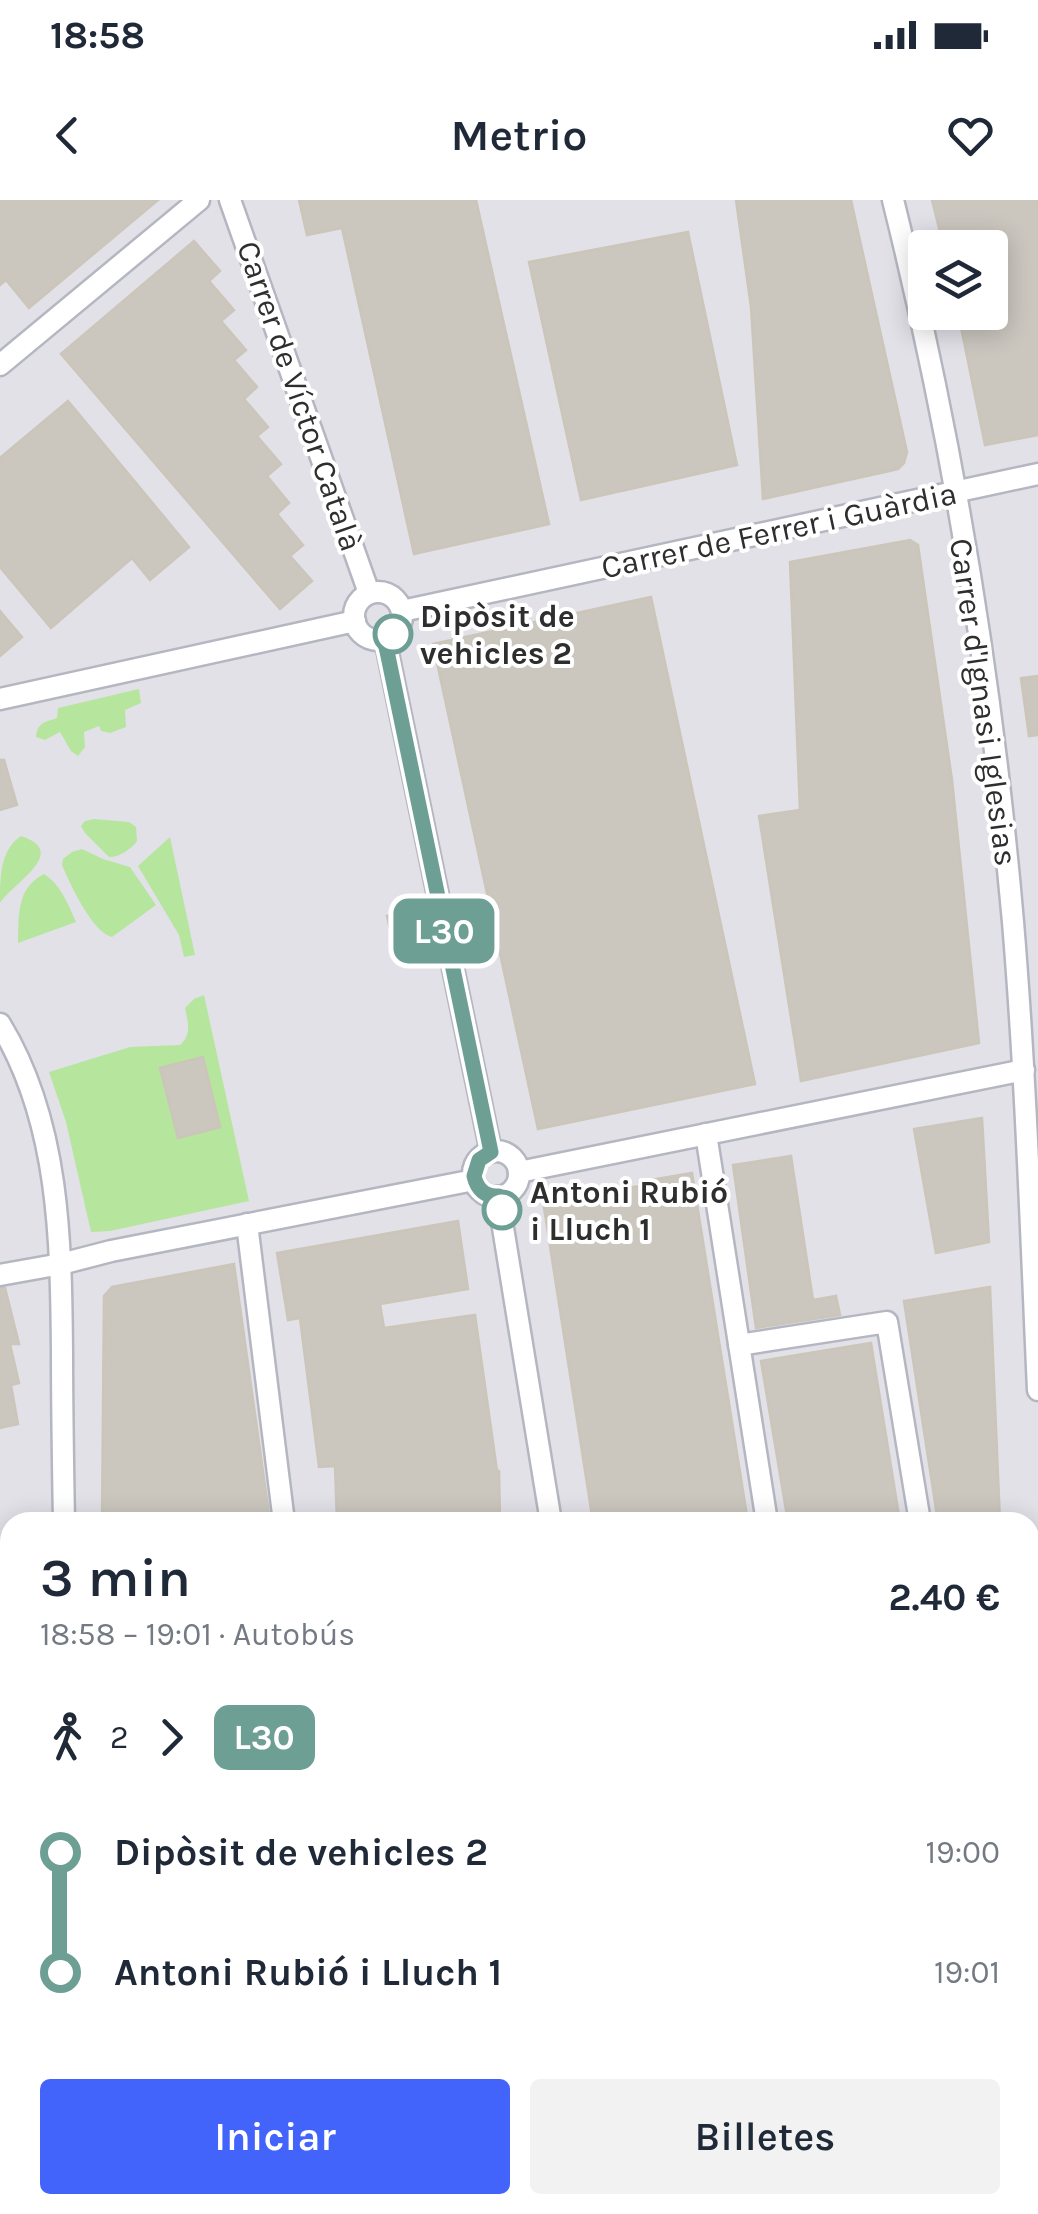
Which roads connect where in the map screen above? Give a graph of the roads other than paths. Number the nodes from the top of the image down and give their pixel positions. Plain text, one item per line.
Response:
1 (199, 200) edge
2 (230, 200) edge
3 (893, 200) edge
4 (0, 365) edge
5 (1038, 474) edge
6 (956, 492) junction
7 (370, 593) junction
8 (402, 612) junction
9 (355, 621) junction
10 (384, 638) junction
11 (0, 699) edge
12 (0, 1024) edge
13 (1024, 1070) junction
14 (706, 1134) junction
15 (491, 1152) junction
16 (519, 1172) junction
17 (474, 1180) junction
18 (498, 1196) junction
19 (247, 1224) junction
20 (61, 1264) junction
21 (0, 1275) edge
22 (739, 1346) junction
23 (1038, 1390) edge
24 (64, 1512) edge
25 (283, 1512) edge
26 (549, 1512) edge
27 (765, 1512) edge
28 (918, 1512) edge

1 - 4 street
2 - 7 street, Carrer de Víctor Català
3 - 6 street, Carrer d'Ignasi Iglesias
5 - 6 street, Carrer de Ferrer i Guàrdia
6 - 8 street, Carrer de Ferrer i Guàrdia
6 - 13 street, Carrer d'Ignasi Iglesias
7 - 8 street
7 - 9 street
8 - 10 street
9 - 10 street
9 - 11 street
10 - 15 street
12 - 20 street
13 - 14 street
13 - 23 street, Carrer d'Ignasi Iglesias
14 - 16 street
14 - 22 street
15 - 16 street
15 - 17 street
16 - 18 street
17 - 18 street
17 - 19 street
18 - 26 street
19 - 20 street
19 - 25 street
20 - 21 street
20 - 24 street
22 - 27 street
22 - 28 street

